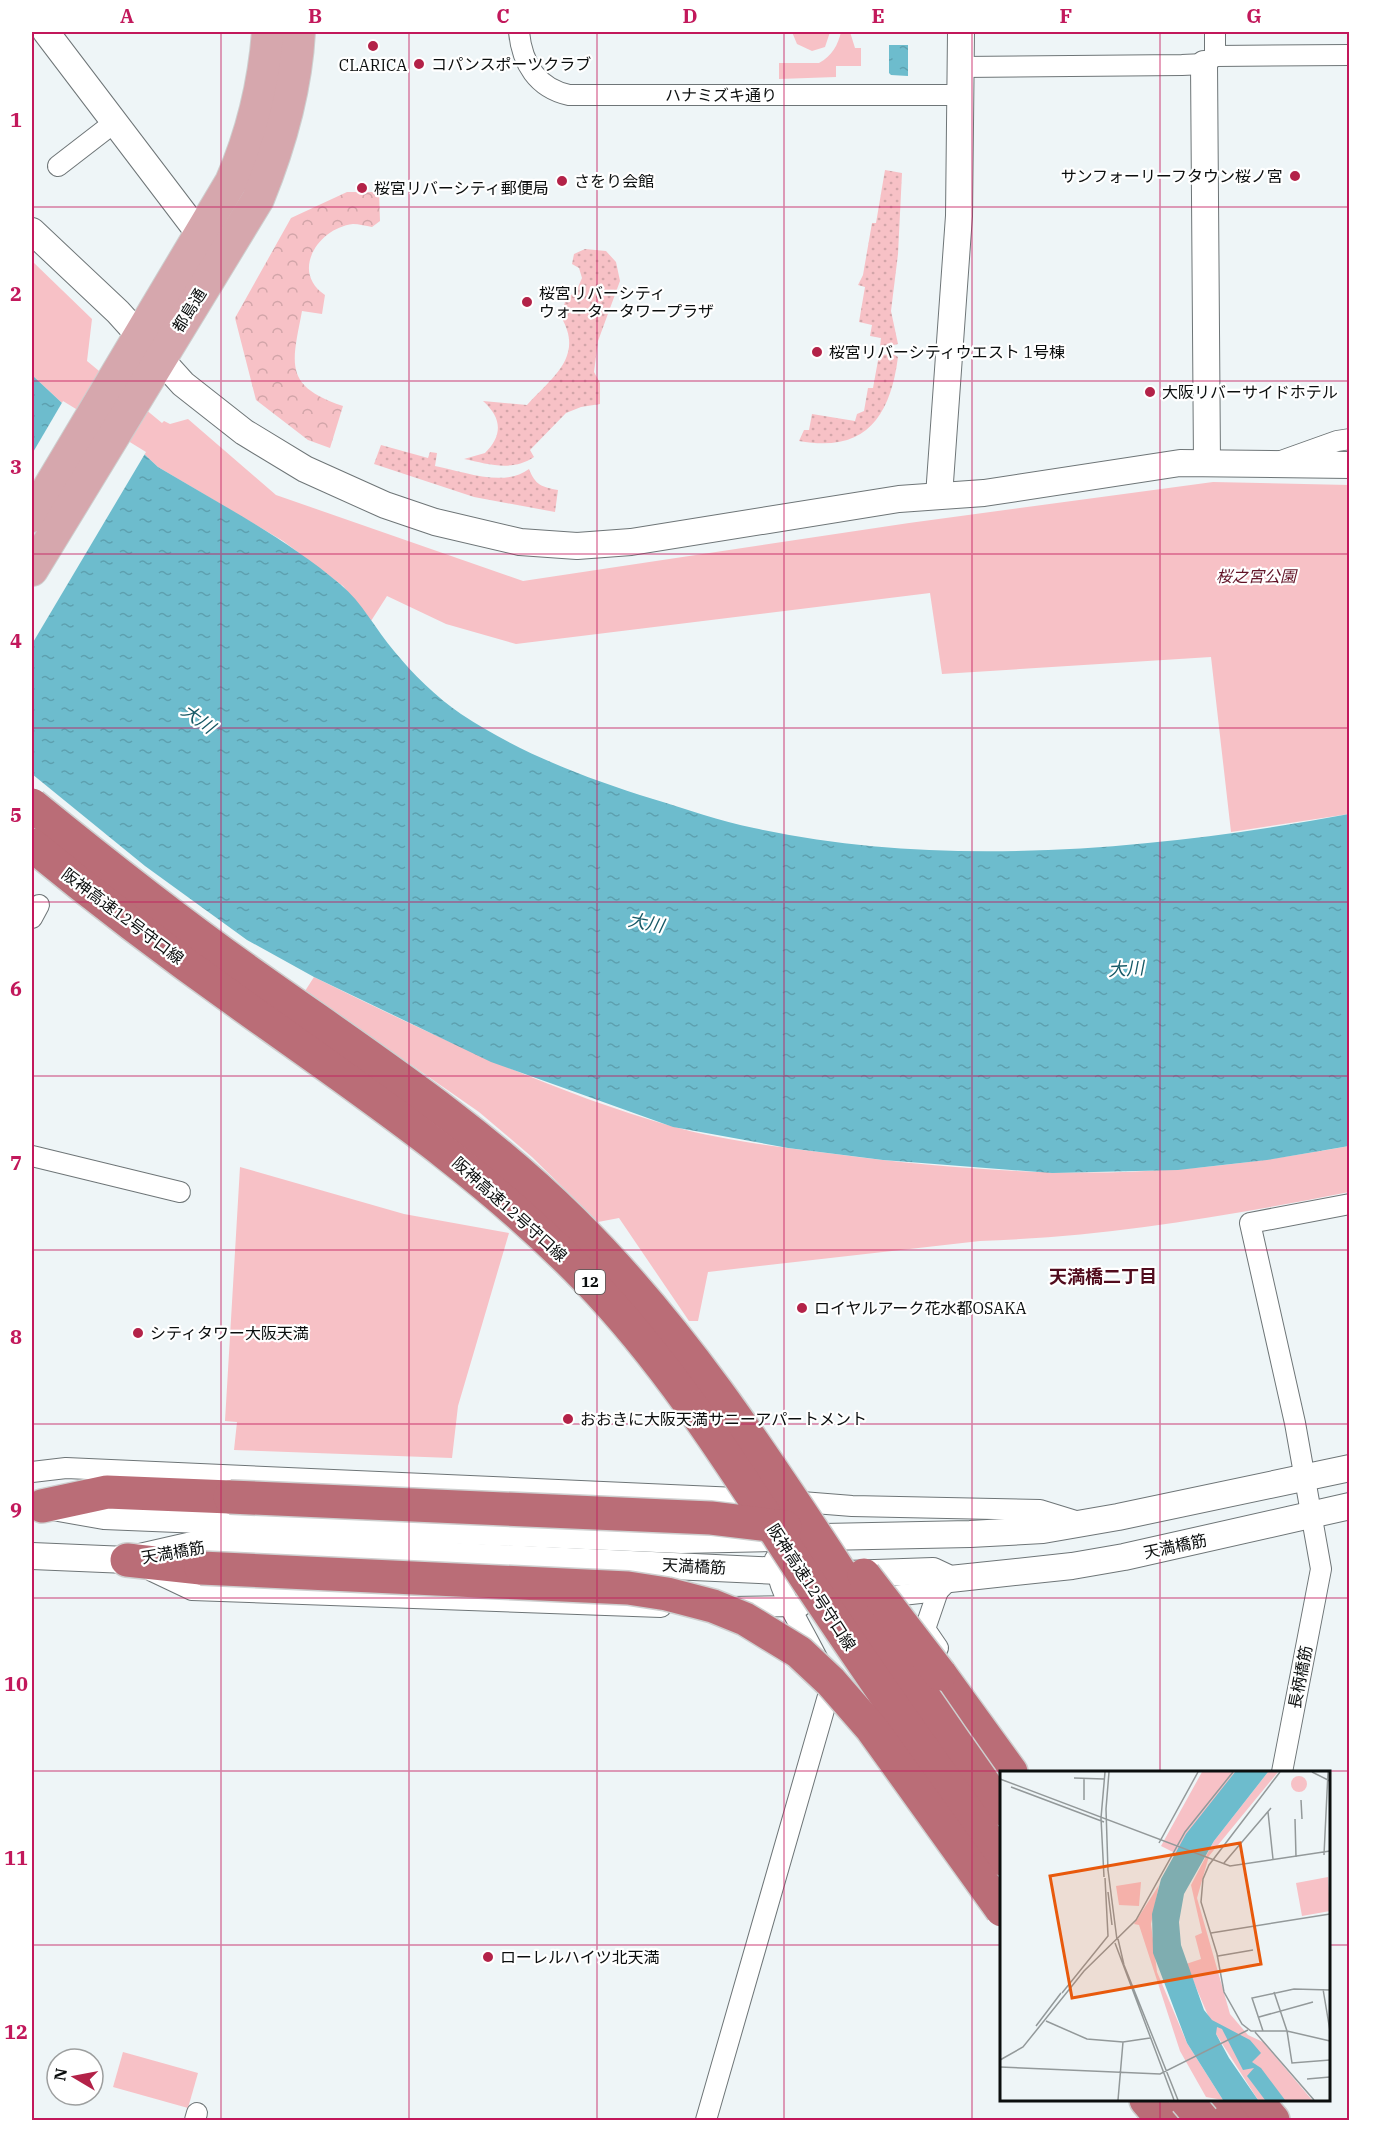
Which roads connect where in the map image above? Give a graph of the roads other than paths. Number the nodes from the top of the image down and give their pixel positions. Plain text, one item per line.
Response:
1 (46, 32) edge
2 (268, 32) edge
3 (299, 32) edge
4 (519, 32) edge
5 (961, 32) edge
6 (1215, 32) edge
7 (1350, 55) edge
8 (1209, 60) junction
9 (961, 67) junction
10 (962, 95) junction
11 (115, 122) junction
12 (58, 166) dead end
13 (32, 231) edge
14 (201, 236) junction
15 (149, 347) junction
16 (123, 391) junction
17 (1350, 439) edge
18 (1207, 463) junction
19 (1275, 463) junction
20 (1350, 465) edge
21 (939, 496) junction
22 (32, 516) edge
23 (32, 570) edge
24 (32, 805) edge
25 (32, 845) edge
26 (32, 1156) edge
27 (180, 1192) dead end
28 (1350, 1204) edge
29 (1350, 1468) edge
30 (32, 1472) edge
31 (1304, 1479) junction
32 (37, 1505) edge
33 (1350, 1506) edge
34 (1311, 1516) junction
35 (1082, 1523) junction
36 (785, 1538) junction
37 (32, 1557) edge
38 (127, 1560) junction
39 (776, 1569) junction
40 (944, 1585) junction
41 (790, 1607) junction
42 (681, 1608) junction
43 (925, 1629) junction
44 (826, 1678) junction
45 (1010, 1771) edge
46 (1025, 1771) edge
47 (1282, 1771) edge
48 (1000, 1806) edge
49 (1000, 1856) edge
50 (1000, 1889) edge
51 (1000, 1907) edge
52 (1147, 2101) edge
53 (1161, 2101) edge
54 (1187, 2101) edge
55 (1197, 2101) edge
56 (1225, 2101) edge
57 (1257, 2101) edge
58 (1273, 2101) edge
59 (706, 2121) edge
60 (1163, 2121) edge
61 (1176, 2121) edge
62 (1185, 2121) edge
63 (1203, 2121) edge
64 (1241, 2121) edge
65 (1273, 2121) edge
66 (1288, 2121) edge

1 - 11 street
2 - 14 main road, 都島通
3 - 15 main road, 都島通
4 - 10 street, ハナミズキ通り
5 - 9 street
6 - 8 street
7 - 8 street
8 - 9 street
8 - 18 street
9 - 10 street
10 - 21 street
11 - 12 street
11 - 14 street
13 - 15 street
14 - 15 main road, 都島通
15 - 16 main road, 都島通
15 - 21 street
16 - 22 main road, 都島通
16 - 23 main road, 都島通
17 - 19 street
18 - 19 street
18 - 21 street
19 - 20 street
24 - 48 highway, 阪神高速12号守口線 / 12, bridge
25 - 49 highway, 阪神高速12号守口線 / 12, bridge
26 - 27 street
28 - 31 street, 長柄橋筋
29 - 31 street, 天満橋筋
30 - 35 street
31 - 34 street, 長柄橋筋
31 - 35 street, 天満橋筋
32 - 36 street, 天満橋筋
32 - 45 highway, bridge
33 - 34 street, 天満橋筋
34 - 40 street, 天満橋筋
34 - 47 street, 長柄橋筋
35 - 36 street, 天満橋筋
36 - 39 street
37 - 38 street, 天満橋筋
38 - 39 street, 天満橋筋
38 - 42 street
38 - 51 highway, bridge
39 - 40 street, 天満橋筋
39 - 41 street
40 - 41 street
40 - 43 street
41 - 42 street
41 - 44 street
42 - 44 street
43 - 44 street
43 - 46 street
44 - 50 street
44 - 59 street
52 - 60 highway
53 - 61 street
54 - 63 highway, bridge
55 - 62 street
56 - 64 highway
57 - 65 highway
58 - 66 street

